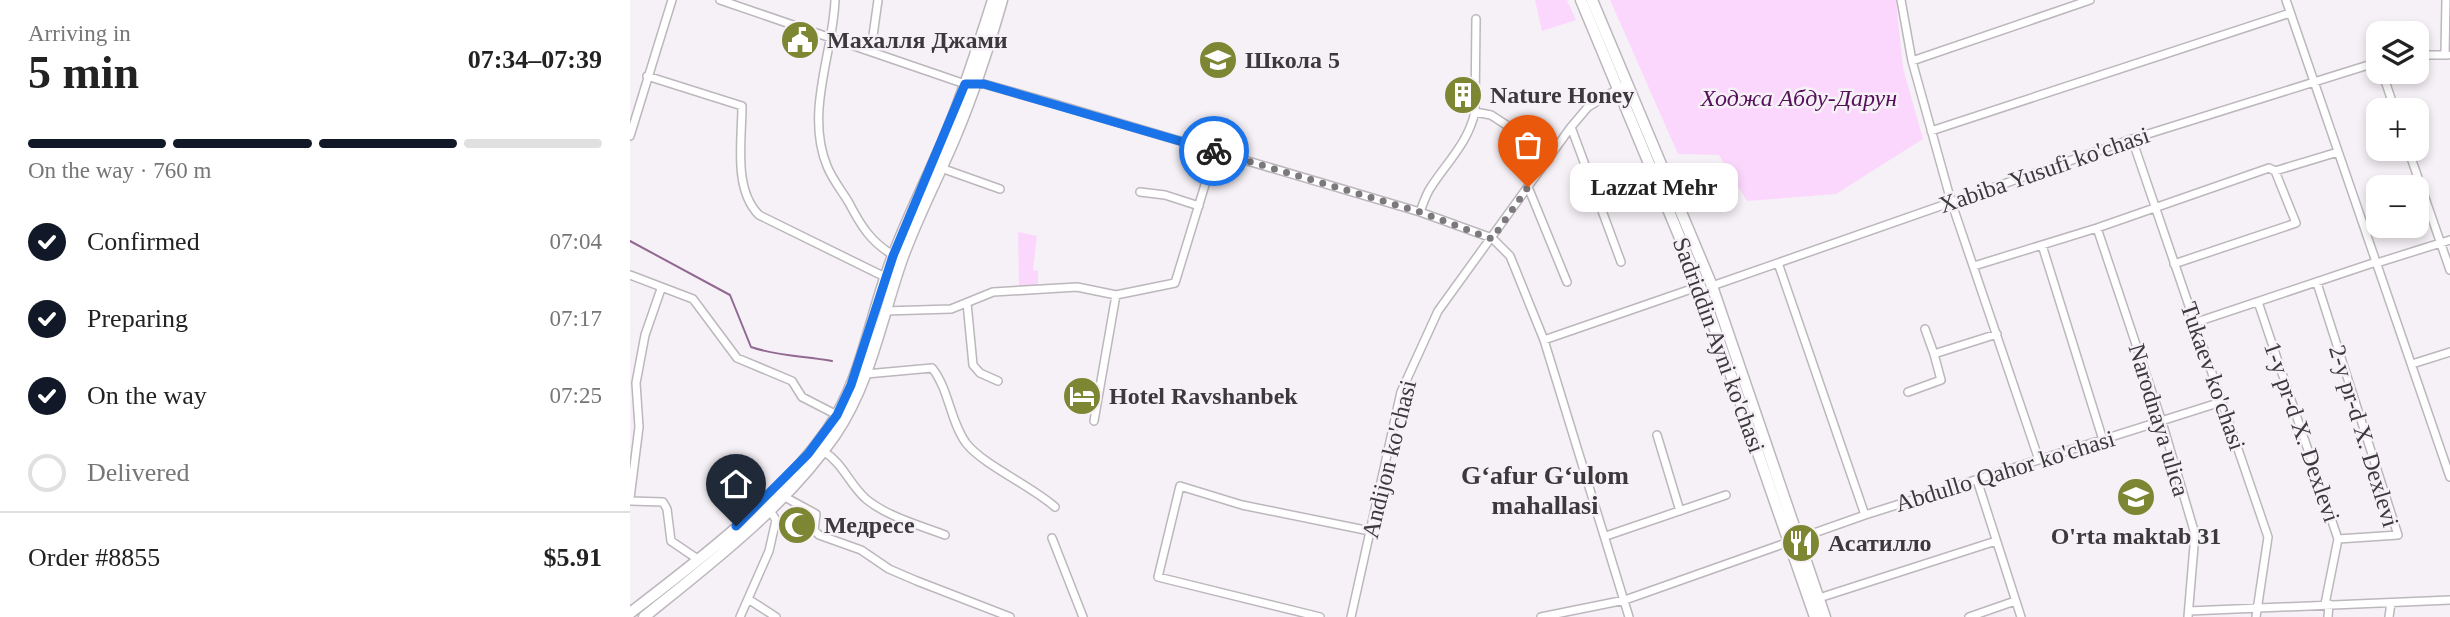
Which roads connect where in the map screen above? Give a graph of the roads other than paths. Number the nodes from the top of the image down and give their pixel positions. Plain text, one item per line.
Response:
1 (671, 0) edge
2 (720, 0) edge
3 (835, 0) edge
4 (878, 0) edge
5 (993, 0) edge
6 (1002, 0) edge
7 (1581, 0) edge
8 (1592, 0) edge
9 (1901, 0) edge
10 (2090, 0) edge
11 (2286, 0) edge
12 (2446, 0) edge
13 (2290, 13) junction
14 (1476, 19) dead end
15 (830, 36) junction
16 (872, 50) junction
17 (2429, 55) edge
18 (2448, 55) edge
19 (1912, 61) junction
20 (2366, 66) edge
21 (647, 76) junction
22 (2314, 81) junction
23 (970, 84) junction
24 (1624, 85) junction
25 (1475, 112) junction
26 (1571, 127) junction
27 (1931, 131) junction
28 (630, 136) edge
29 (2132, 139) junction
30 (1215, 152) junction
31 (2337, 152) junction
32 (1551, 155) junction
33 (2412, 161) edge
34 (941, 169) junction
35 (2275, 171) junction
36 (1528, 187) junction
37 (1000, 189) dead end
38 (1140, 192) dead end
39 (1951, 201) junction
40 (1199, 206) junction
41 (2155, 206) junction
42 (1420, 212) junction
43 (2097, 228) junction
44 (1492, 239) junction
45 (2450, 240) edge
46 (2441, 243) junction
47 (2042, 245) junction
48 (893, 256) junction
49 (1621, 262) dead end
50 (2376, 262) junction
51 (1778, 263) junction
52 (2174, 264) junction
53 (1974, 266) junction
54 (2450, 270) edge
55 (630, 275) edge
56 (885, 277) junction
57 (1567, 282) dead end
58 (2317, 283) junction
59 (1700, 286) junction
60 (1713, 286) junction
61 (661, 289) junction
62 (1116, 295) junction
63 (2258, 302) junction
64 (967, 303) junction
65 (885, 311) junction
66 (2194, 323) junction
67 (1925, 329) dead end
68 (1997, 334) junction
69 (1544, 340) junction
70 (2450, 352) edge
71 (1934, 354) junction
72 (2412, 364) junction
73 (866, 374) junction
74 (998, 381) dead end
75 (1908, 392) dead end
76 (2221, 402) junction
77 (837, 415) junction
78 (1094, 421) dead end
79 (2162, 422) junction
80 (1657, 435) dead end
81 (2103, 440) junction
82 (823, 450) junction
83 (2039, 460) junction
84 (2450, 477) edge
85 (1977, 480) junction
86 (1726, 495) dead end
87 (783, 496) junction
88 (630, 500) edge
89 (1055, 507) dead end
90 (769, 509) junction
91 (1679, 512) junction
92 (1865, 515) junction
93 (1370, 531) junction
94 (945, 535) dead end
95 (1606, 536) junction
96 (1052, 537) dead end
97 (1801, 538) junction
98 (2338, 539) junction
99 (1996, 541) junction
100 (1791, 543) junction
101 (699, 560) junction
102 (1819, 598) junction
103 (748, 599) junction
104 (1625, 600) junction
105 (2450, 600) edge
106 (2015, 601) junction
107 (2391, 603) junction
108 (2328, 604) junction
109 (2257, 607) junction
110 (630, 613) edge
111 (2188, 614) edge
112 (644, 617) edge
113 (740, 617) edge
114 (776, 617) edge
115 (1010, 617) edge
116 (1083, 617) edge
117 (1320, 617) edge
118 (1351, 617) edge
119 (1541, 617) edge
120 (1629, 617) edge
121 (1815, 617) edge
122 (1825, 617) edge
123 (1969, 617) edge
124 (2021, 617) edge
125 (2256, 617) edge
126 (2328, 617) edge
127 (2389, 617) edge

1 - 21 street
2 - 15 street
3 - 15 street
4 - 16 street
5 - 23 main road
6 - 23 main road
7 - 24 main road, Sadriddin Ayni ko'chasi
8 - 24 main road, Sadriddin Ayni ko'chasi
9 - 19 street
10 - 19 street
11 - 13 street
12 - 18 street
13 - 22 street
13 - 27 street
14 - 25 street
15 - 16 street
15 - 48 street
16 - 23 street
17 - 18 street
19 - 27 street
20 - 22 street, Xabiba Yusufi ko'chasi
21 - 28 street
21 - 56 street
22 - 29 street, Xabiba Yusufi ko'chasi
22 - 31 street
23 - 30 street
23 - 34 main road
23 - 48 main road
24 - 26 street, Andijon ko'chasi
24 - 59 main road, Sadriddin Ayni ko'chasi
24 - 60 main road, Sadriddin Ayni ko'chasi
25 - 32 street
25 - 42 street
26 - 32 street, Andijon ko'chasi
26 - 49 street
27 - 39 street
29 - 39 street, Xabiba Yusufi ko'chasi
29 - 41 street, Tukaev ko'chasi
30 - 40 street
30 - 42 street
31 - 35 street
31 - 50 street
32 - 36 street, Andijon ko'chasi
33 - 46 street
34 - 37 street
34 - 65 main road
35 - 41 street
35 - 52 street
36 - 44 street, Andijon ko'chasi
36 - 57 street
38 - 40 street
39 - 51 street, Xabiba Yusufi ko'chasi
39 - 53 street
40 - 62 street
41 - 43 street
41 - 52 street, Tukaev ko'chasi
42 - 44 street
43 - 47 street
43 - 79 street, Narodnaya ulica
44 - 69 street
44 - 93 street, Andijon ko'chasi
45 - 46 street
46 - 50 street
46 - 54 street
47 - 53 street
47 - 81 street
48 - 56 main road
50 - 58 street
50 - 72 street
51 - 60 street, Xabiba Yusufi ko'chasi
51 - 92 street
52 - 66 street, Tukaev ko'chasi
53 - 68 street
55 - 61 street
56 - 77 main road
58 - 63 street
58 - 98 street, 2-y pr-d X. Dexlevi
59 - 69 street
59 - 100 main road, Sadriddin Ayni ko'chasi
60 - 97 main road, Sadriddin Ayni ko'chasi
61 - 77 street
61 - 88 street
62 - 64 street
62 - 78 street
63 - 66 street
63 - 98 street, 1-y pr-d X. Dexlevi
64 - 65 street
64 - 74 street
65 - 73 main road
66 - 76 street, Tukaev ko'chasi
67 - 71 street
68 - 71 street
68 - 83 street
69 - 95 street
70 - 72 street
71 - 75 street
72 - 84 street
73 - 82 main road
73 - 89 street
76 - 79 street, Abdullo Qahor ko'chasi
76 - 109 street, Tukaev ko'chasi
77 - 101 main road
79 - 81 street, Abdullo Qahor ko'chasi
79 - 111 street, Narodnaya ulica
80 - 91 street
81 - 83 street, Abdullo Qahor ko'chasi
82 - 87 main road
82 - 94 street
83 - 85 street, Abdullo Qahor ko'chasi
85 - 92 street, Abdullo Qahor ko'chasi
85 - 99 street
86 - 91 street
87 - 90 main road
87 - 115 street
88 - 101 street
90 - 103 street
90 - 112 main road
91 - 95 street
92 - 97 street, Abdullo Qahor ko'chasi
93 - 117 street
93 - 118 street, Andijon ko'chasi
95 - 104 street
96 - 116 street
97 - 100 street, Abdullo Qahor ko'chasi
97 - 102 main road, Sadriddin Ayni ko'chasi
98 - 108 street, 1-y pr-d X. Dexlevi
99 - 102 street
99 - 106 street
100 - 104 street, Abdullo Qahor ko'chasi
100 - 121 main road, Sadriddin Ayni ko'chasi
101 - 110 main road
102 - 122 main road, Sadriddin Ayni ko'chasi
103 - 113 street
103 - 114 street
104 - 119 street, Abdullo Qahor ko'chasi
104 - 120 street
105 - 107 street
106 - 123 street
106 - 124 street
107 - 108 street
107 - 127 street
108 - 109 street
108 - 126 street, 1-y pr-d X. Dexlevi
109 - 111 street
109 - 125 street, Tukaev ko'chasi

